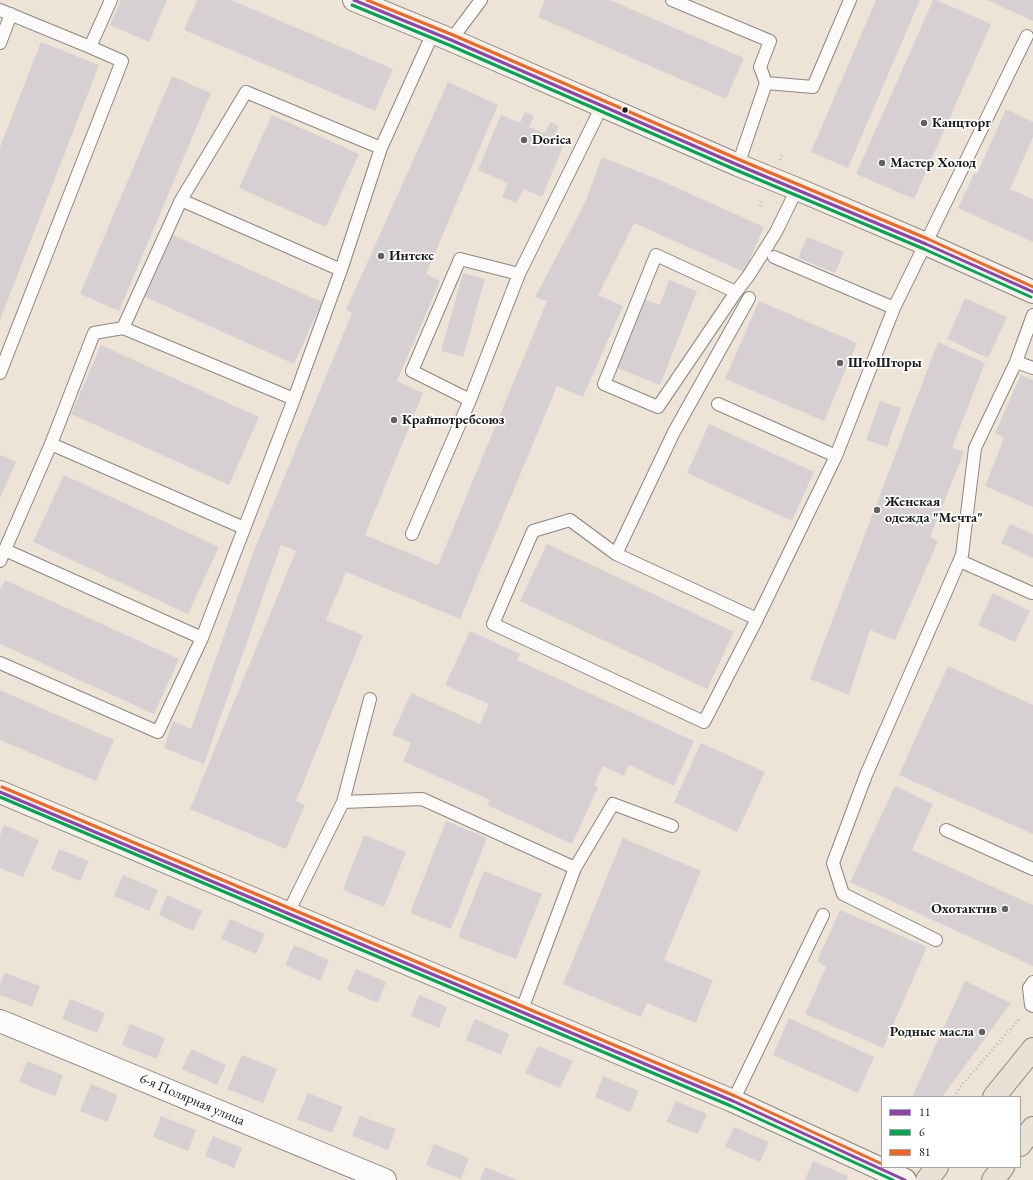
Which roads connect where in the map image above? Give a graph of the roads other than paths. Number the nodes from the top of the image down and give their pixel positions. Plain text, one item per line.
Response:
1 (110, 0) edge
2 (354, 0) edge
3 (481, 0) edge
4 (672, 0) edge
5 (850, 0) edge
6 (6, 12) edge
7 (1027, 36) dead end
8 (442, 37) junction
9 (0, 43) edge
10 (90, 47) junction
11 (766, 83) junction
12 (602, 106) junction
13 (382, 148) junction
14 (738, 165) junction
15 (797, 189) junction
16 (181, 200) junction
17 (926, 244) junction
18 (774, 257) dead end
19 (340, 270) junction
20 (520, 274) junction
21 (736, 292) junction
22 (1033, 292) edge
23 (749, 298) dead end
24 (894, 308) junction
25 (1033, 315) edge
26 (123, 328) junction
27 (1016, 362) junction
28 (1033, 368) edge
29 (0, 373) edge
30 (294, 399) junction
31 (470, 400) junction
32 (718, 404) dead end
33 (51, 444) junction
34 (836, 456) junction
35 (244, 528) junction
36 (412, 534) dead end
37 (616, 554) junction
38 (2, 555) edge
39 (960, 561) junction
40 (1032, 594) edge
41 (757, 619) junction
42 (202, 638) junction
43 (0, 663) edge
44 (370, 699) dead end
45 (0, 792) edge
46 (343, 802) junction
47 (672, 826) dead end
48 (946, 830) dead end
49 (575, 868) junction
50 (1033, 869) edge
51 (288, 913) junction
52 (823, 915) dead end
53 (936, 940) dead end
54 (1033, 982) edge
55 (1032, 1005) edge
56 (521, 1012) junction
57 (0, 1021) edge
58 (1033, 1049) edge
59 (995, 1096) edge
60 (733, 1102) junction
61 (1033, 1128) edge
62 (1021, 1144) edge
63 (936, 1168) edge
64 (1002, 1168) edge
65 (385, 1180) edge
66 (905, 1180) edge
67 (927, 1180) edge
68 (993, 1180) edge

1 - 10 lane
2 - 8 street
3 - 8 lane
4 - 11 lane
5 - 11 lane
6 - 9 lane
6 - 10 lane
7 - 17 lane
8 - 12 street
8 - 13 lane
10 - 29 lane
11 - 14 lane
12 - 14 street
12 - 20 lane
13 - 16 lane
13 - 19 lane
14 - 15 street
15 - 17 street
15 - 21 lane
16 - 19 lane
16 - 26 lane
17 - 22 street
17 - 24 lane
18 - 24 lane
19 - 30 lane
20 - 31 lane
20 - 31 lane
21 - 21 lane
23 - 37 lane
24 - 34 lane
25 - 27 lane
26 - 30 lane
26 - 33 lane
27 - 28 lane
27 - 39 lane
30 - 35 lane
31 - 36 lane
32 - 34 lane
33 - 35 lane
33 - 38 lane
34 - 41 lane
35 - 42 lane
37 - 41 lane
37 - 41 lane
38 - 42 lane
39 - 40 lane
39 - 53 lane
42 - 43 lane
44 - 46 lane
45 - 51 street
46 - 49 lane
46 - 51 lane
47 - 49 lane
48 - 50 lane
49 - 56 lane
51 - 56 street
52 - 60 lane
54 - 55 lane
56 - 60 street
57 - 65 street, 6-я Полярная улица
58 - 59 main road
60 - 66 street
61 - 62 main road
63 - 67 main road
64 - 68 main road

